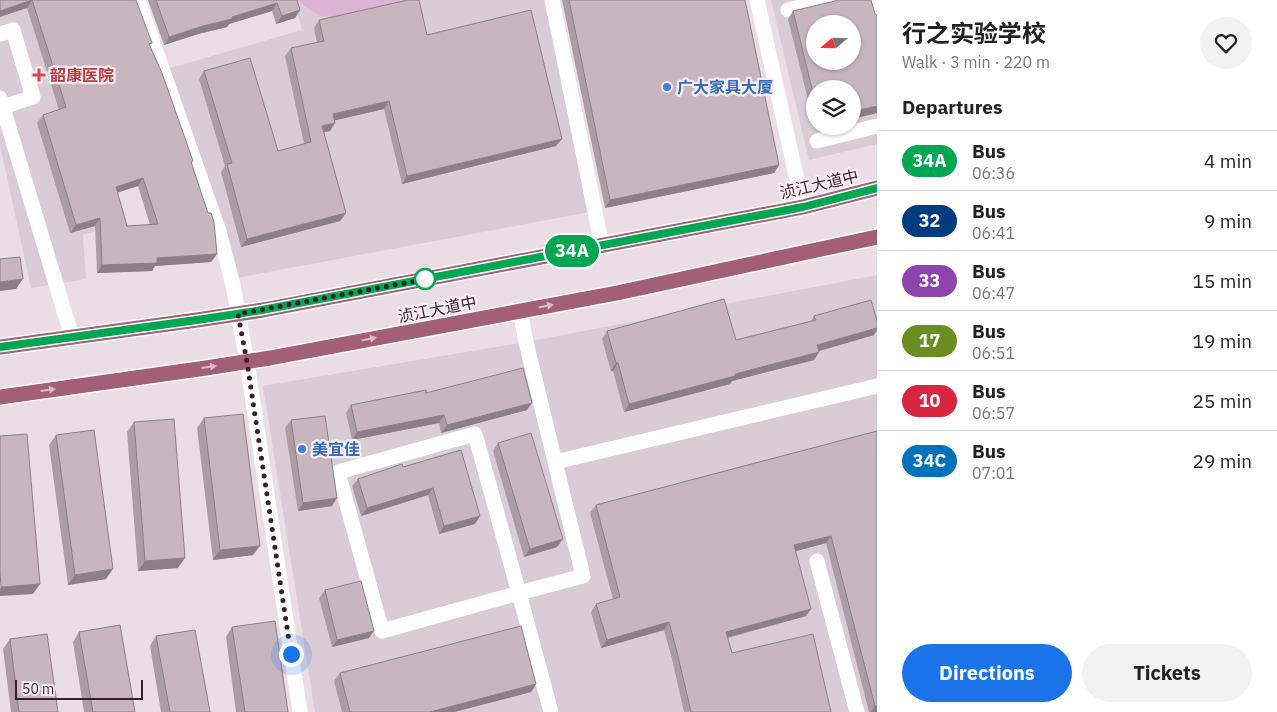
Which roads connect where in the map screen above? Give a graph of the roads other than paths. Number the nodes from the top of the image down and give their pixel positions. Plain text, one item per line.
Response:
1 (138, 0) edge
2 (552, 0) edge
3 (758, 0) edge
4 (826, 0) edge
5 (873, 0) edge
6 (788, 10) dead end
7 (877, 15) edge
8 (0, 34) edge
9 (1, 102) edge
10 (877, 126) edge
11 (817, 141) dead end
12 (877, 188) edge
13 (803, 207) junction
14 (877, 236) edge
15 (602, 246) junction
16 (520, 311) junction
17 (238, 314) junction
18 (72, 337) junction
19 (0, 347) edge
20 (247, 362) junction
21 (877, 386) edge
22 (0, 396) edge
23 (555, 462) junction
24 (818, 561) dead end
25 (519, 593) junction
26 (300, 712) edge
27 (550, 712) edge
28 (858, 712) edge

1 - 17 street
2 - 15 street
3 - 13 street
4 - 6 street
5 - 7 street
8 - 9 street
9 - 18 street
10 - 11 street
12 - 13 main road, 浈江大道中
13 - 15 main road, 浈江大道中
16 -> 14 main road, 浈江大道中
15 - 17 main road, 浈江大道中
20 -> 16 main road, 浈江大道中
16 - 23 street
17 - 18 main road, 浈江大道中
17 - 20 street
18 - 19 main road, 浈江大道中
22 -> 20 main road, 浈江大道中
20 - 26 street
21 - 23 street
23 - 25 street
24 - 28 street
25 - 25 street
25 - 27 street

